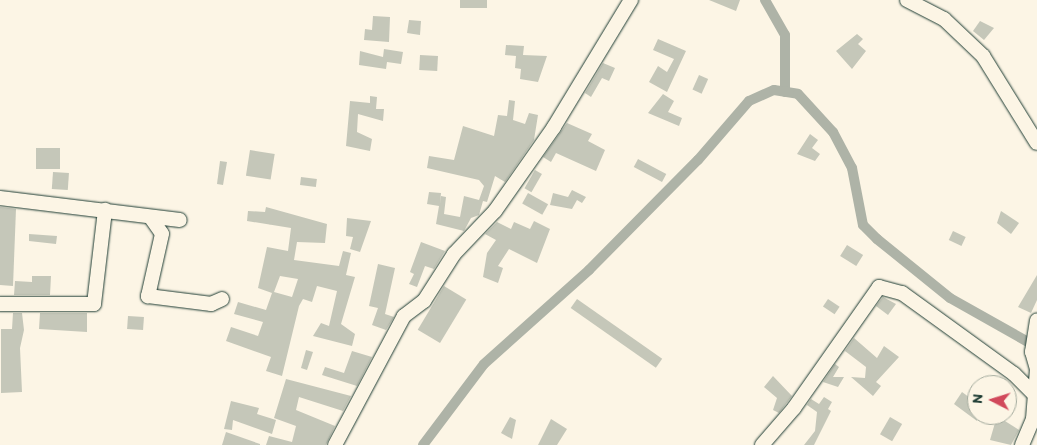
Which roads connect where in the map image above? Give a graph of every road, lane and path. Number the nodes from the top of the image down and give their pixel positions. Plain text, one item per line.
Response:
1 (631, 0) edge
2 (907, 0) edge
3 (1037, 143) edge
4 (0, 198) edge
5 (105, 210) junction
6 (151, 218) junction
7 (180, 220) dead end
8 (222, 299) dead end
9 (0, 304) edge
10 (1036, 324) edge
11 (1035, 396) junction
12 (1035, 420) edge
13 (335, 445) edge
14 (762, 445) edge
15 (1022, 445) edge

1 - 13 street
2 - 3 street
4 - 5 street
5 - 6 street
5 - 9 street
6 - 7 street
6 - 8 street
10 - 11 street
11 - 12 street
11 - 14 street
12 - 15 street

